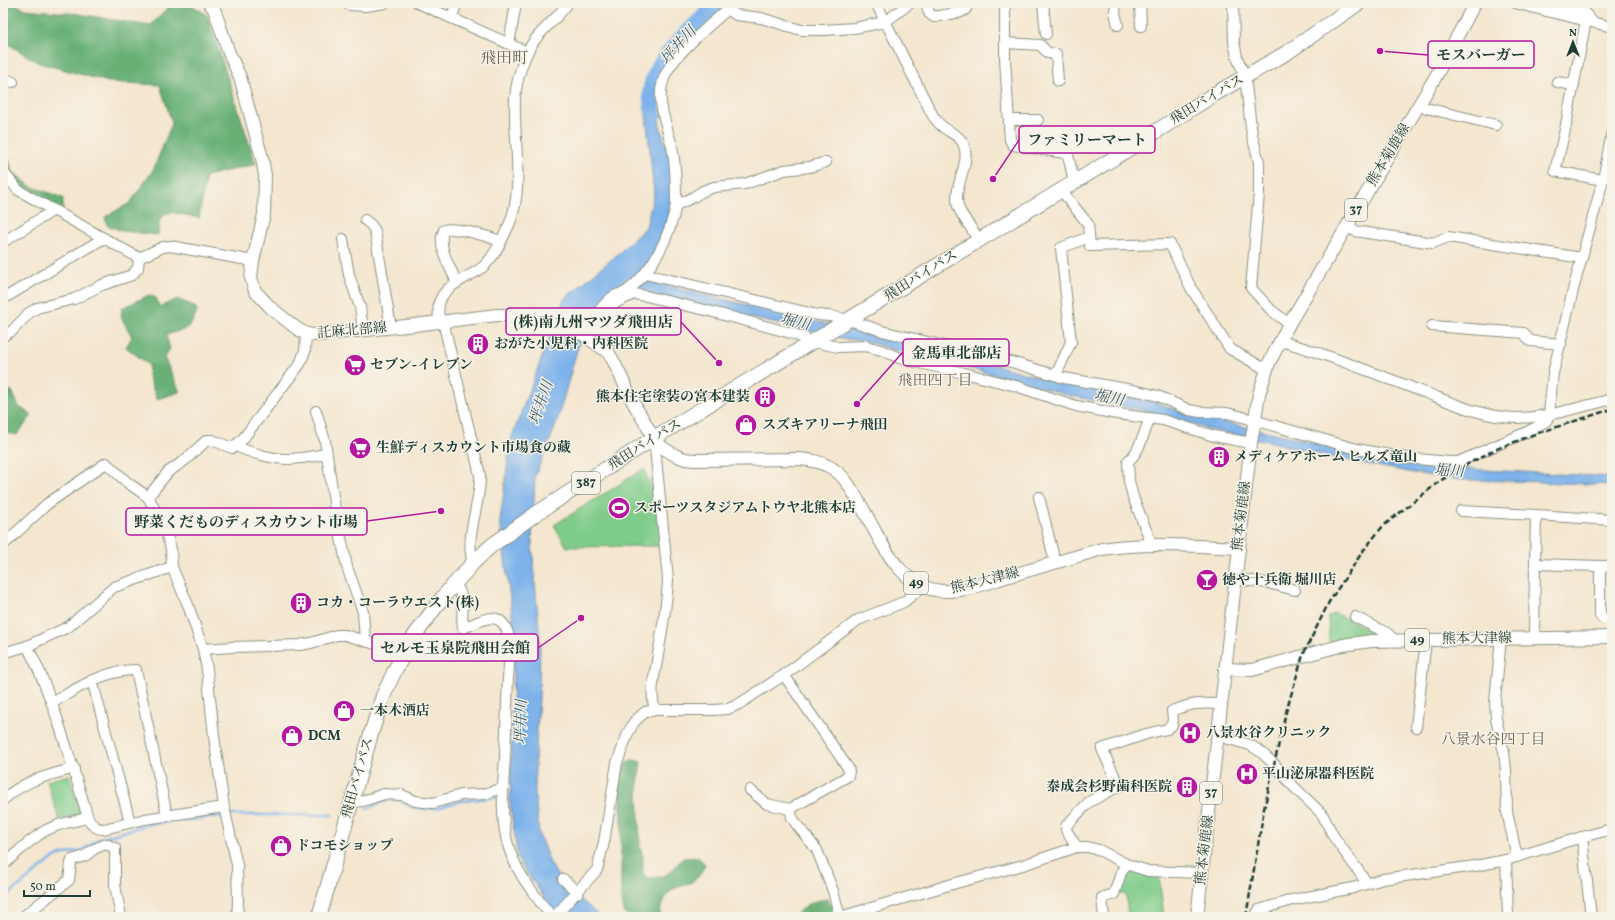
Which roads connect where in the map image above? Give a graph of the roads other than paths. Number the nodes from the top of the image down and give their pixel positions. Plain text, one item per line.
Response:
1 (209, 3) edge
2 (347, 3) edge
3 (385, 3) edge
4 (418, 3) edge
5 (457, 3) edge
6 (516, 3) edge
7 (876, 3) edge
8 (910, 3) edge
9 (926, 3) edge
10 (966, 3) edge
11 (1005, 3) edge
12 (1043, 3) edge
13 (1116, 3) edge
14 (1140, 3) edge
15 (1233, 3) edge
16 (1359, 3) edge
17 (1464, 3) edge
18 (1475, 3) edge
19 (1515, 3) edge
20 (566, 5) edge
21 (1570, 5) edge
22 (1547, 11) junction
23 (451, 18) junction
24 (1465, 21) junction
25 (1589, 21) junction
26 (885, 22) junction
27 (1118, 25) dead end
28 (1141, 26) dead end
29 (1612, 27) edge
30 (1046, 34) dead end
31 (1005, 42) junction
32 (508, 44) junction
33 (527, 52) junction
34 (1245, 77) junction
35 (3, 78) edge
36 (1058, 81) dead end
37 (14, 82) dead end
38 (1557, 82) dead end
39 (1574, 85) junction
40 (1418, 106) junction
41 (1010, 120) junction
42 (1038, 120) dead end
43 (1496, 125) dead end
44 (1612, 132) edge
45 (826, 162) dead end
46 (3, 172) edge
47 (1603, 180) junction
48 (1074, 182) junction
49 (1061, 190) junction
50 (676, 205) junction
51 (54, 210) junction
52 (365, 220) dead end
53 (1346, 227) junction
54 (1089, 237) junction
55 (104, 238) junction
56 (343, 239) dead end
57 (979, 240) junction
58 (500, 241) junction
59 (3, 242) edge
60 (139, 258) junction
61 (1582, 258) junction
62 (253, 261) junction
63 (644, 275) junction
64 (456, 283) junction
65 (3, 299) edge
66 (608, 303) junction
67 (441, 321) junction
68 (846, 322) junction
69 (1289, 324) junction
70 (1432, 326) dead end
71 (391, 328) junction
72 (363, 330) junction
73 (306, 334) junction
74 (3, 336) edge
75 (585, 336) junction
76 (817, 340) junction
77 (1281, 341) junction
78 (1561, 344) junction
79 (1267, 370) junction
80 (1056, 375) junction
81 (1612, 399) edge
82 (316, 411) dead end
83 (1549, 414) junction
84 (1150, 418) junction
85 (1254, 421) junction
86 (654, 438) junction
87 (1251, 442) junction
88 (236, 446) junction
89 (326, 454) junction
90 (148, 497) junction
91 (1039, 497) dead end
92 (1461, 510) dead end
93 (1536, 515) junction
94 (1612, 520) edge
95 (3, 545) edge
96 (1152, 545) junction
97 (1239, 548) junction
98 (1055, 562) junction
99 (473, 563) junction
100 (1535, 564) junction
101 (1600, 566) junction
102 (1612, 566) edge
103 (172, 567) junction
104 (1235, 579) junction
105 (454, 583) junction
106 (922, 587) junction
107 (1294, 590) dead end
108 (1355, 617) dead end
109 (1612, 618) edge
110 (1612, 637) edge
111 (1501, 638) junction
112 (1534, 638) junction
113 (1394, 640) junction
114 (1426, 640) junction
115 (365, 641) junction
116 (27, 646) junction
117 (203, 649) junction
118 (407, 649) junction
119 (3, 653) edge
120 (1225, 669) junction
121 (784, 675) junction
122 (92, 680) junction
123 (52, 703) junction
124 (1221, 704) junction
125 (655, 710) junction
126 (1416, 727) dead end
127 (1218, 736) junction
128 (74, 768) junction
129 (503, 788) junction
130 (750, 790) dead end
131 (3, 800) edge
132 (351, 802) junction
133 (224, 807) junction
134 (790, 809) junction
135 (167, 815) junction
136 (88, 818) junction
137 (130, 822) junction
138 (1612, 829) edge
139 (105, 837) junction
140 (1582, 837) junction
141 (1077, 847) junction
142 (1517, 857) junction
143 (1506, 860) junction
144 (1126, 864) junction
145 (3, 865) edge
146 (1202, 873) junction
147 (563, 879) dead end
148 (1367, 884) junction
149 (576, 894) junction
150 (555, 916) edge
151 (23, 917) edge
152 (121, 917) edge
153 (237, 917) edge
154 (319, 917) edge
155 (840, 917) edge
156 (1104, 917) edge
157 (1197, 917) edge
158 (1255, 917) edge
159 (1508, 917) edge
160 (1591, 917) edge

1 - 62 main road, 託麻北部線
2 - 3 street
4 - 23 street
5 - 23 street
6 - 32 street
7 - 26 street
8 - 26 street
9 - 10 street
11 - 31 street
12 - 30 street
13 - 27 street
14 - 28 street
15 - 34 street
16 - 34 highway, 飛田バイパス / 387
17 - 24 main road
18 - 24 main road, 熊本菊鹿線 / 37
19 - 22 street
20 - 33 street
21 - 22 street
21 - 25 street
22 - 25 street
23 - 32 street
24 - 40 main road, 熊本菊鹿線 / 37
25 - 29 street
25 - 39 street
26 - 50 street
26 - 57 street
31 - 36 street
31 - 41 street
32 - 33 street
33 - 58 street
34 - 48 highway, 飛田バイパス / 387
34 - 69 street
35 - 37 street
38 - 39 street
39 - 47 street
40 - 43 street
40 - 53 main road, 熊本菊鹿線 / 37
41 - 42 street
41 - 48 street
44 - 47 street
45 - 50 street
46 - 51 street
47 - 61 street
48 - 49 highway, 飛田バイパス / 387
49 - 54 street
49 - 57 highway, 飛田バイパス / 387
50 - 63 street
51 - 55 street
51 - 59 street
52 - 71 street
53 - 61 street
53 - 69 main road, 熊本菊鹿線 / 37
54 - 79 street
54 - 80 street
55 - 60 street
55 - 65 street
56 - 72 street
57 - 68 highway, 飛田バイパス / 387
58 - 64 street
58 - 64 street
60 - 62 street
60 - 74 street
61 - 78 street
62 - 73 main road, 託麻北部線
63 - 66 street
63 - 68 street
64 - 67 street
66 - 75 street
66 - 76 street
67 - 71 main road, 託麻北部線
67 - 75 main road, 託麻北部線
67 - 99 street
68 - 76 highway, 飛田バイパス / 387
68 - 80 street
69 - 77 main road, 熊本菊鹿線 / 37
70 - 78 street
71 - 72 main road, 託麻北部線
72 - 73 main road, 託麻北部線
73 - 88 street
75 - 86 main road, 託麻北部線
76 - 84 street
76 - 86 highway, 飛田バイパス / 387
77 - 79 main road, 熊本菊鹿線 / 37
77 - 83 street
78 - 83 street
79 - 85 main road, 熊本菊鹿線 / 37
80 - 85 street
81 - 83 street
82 - 89 street
83 - 85 street
84 - 87 street
84 - 96 street
85 - 87 main road, 熊本菊鹿線 / 37
86 - 99 highway, 飛田バイパス / 387
86 - 106 main road, 熊本大津線 / 49
86 - 125 street
87 - 97 main road, 熊本菊鹿線 / 37
88 - 89 street
88 - 90 street
89 - 115 street
90 - 95 street
90 - 103 street
91 - 98 street
92 - 93 street
93 - 94 street
93 - 100 street
96 - 97 main road, 熊本大津線 / 49
96 - 98 main road, 熊本大津線 / 49
97 - 104 main road, 熊本菊鹿線 / 37
98 - 106 main road, 熊本大津線 / 49
99 - 105 highway, 飛田バイパス / 387
100 - 101 street
100 - 112 street
101 - 102 street
101 - 109 street
103 - 116 street
103 - 117 street
104 - 107 street
104 - 120 main road, 熊本菊鹿線 / 37
105 - 118 highway, 飛田バイパス / 387
105 - 129 street
106 - 121 street
108 - 113 street
110 - 112 main road, 熊本大津線 / 49
111 - 112 main road, 熊本大津線 / 49
111 - 114 main road, 熊本大津線 / 49
111 - 142 street
113 - 114 main road, 熊本大津線 / 49
113 - 120 main road, 熊本大津線 / 49
114 - 126 street
115 - 117 street
115 - 118 street
116 - 119 street
116 - 123 street
117 - 133 street
118 - 132 highway, 飛田バイパス / 387
120 - 124 main road, 熊本菊鹿線 / 37
121 - 125 street
121 - 134 street
122 - 123 street
122 - 135 street
122 - 137 street
123 - 128 street
124 - 127 main road, 熊本菊鹿線 / 37
124 - 141 street
125 - 149 street
127 - 146 main road, 熊本菊鹿線 / 37
127 - 148 street
128 - 131 street
128 - 136 street
129 - 132 street
129 - 150 street
130 - 134 street
132 - 154 highway, 飛田バイパス / 387
133 - 135 street
133 - 153 street
134 - 155 street
135 - 137 street
136 - 139 street
136 - 145 street
137 - 139 street
138 - 140 street
139 - 151 street
139 - 152 street
140 - 142 street
140 - 160 street
141 - 144 street
141 - 155 street
142 - 143 street
143 - 148 street
143 - 159 street
144 - 146 street
144 - 156 street
146 - 157 main road, 熊本菊鹿線 / 37
147 - 149 street
148 - 158 street
149 - 150 street

